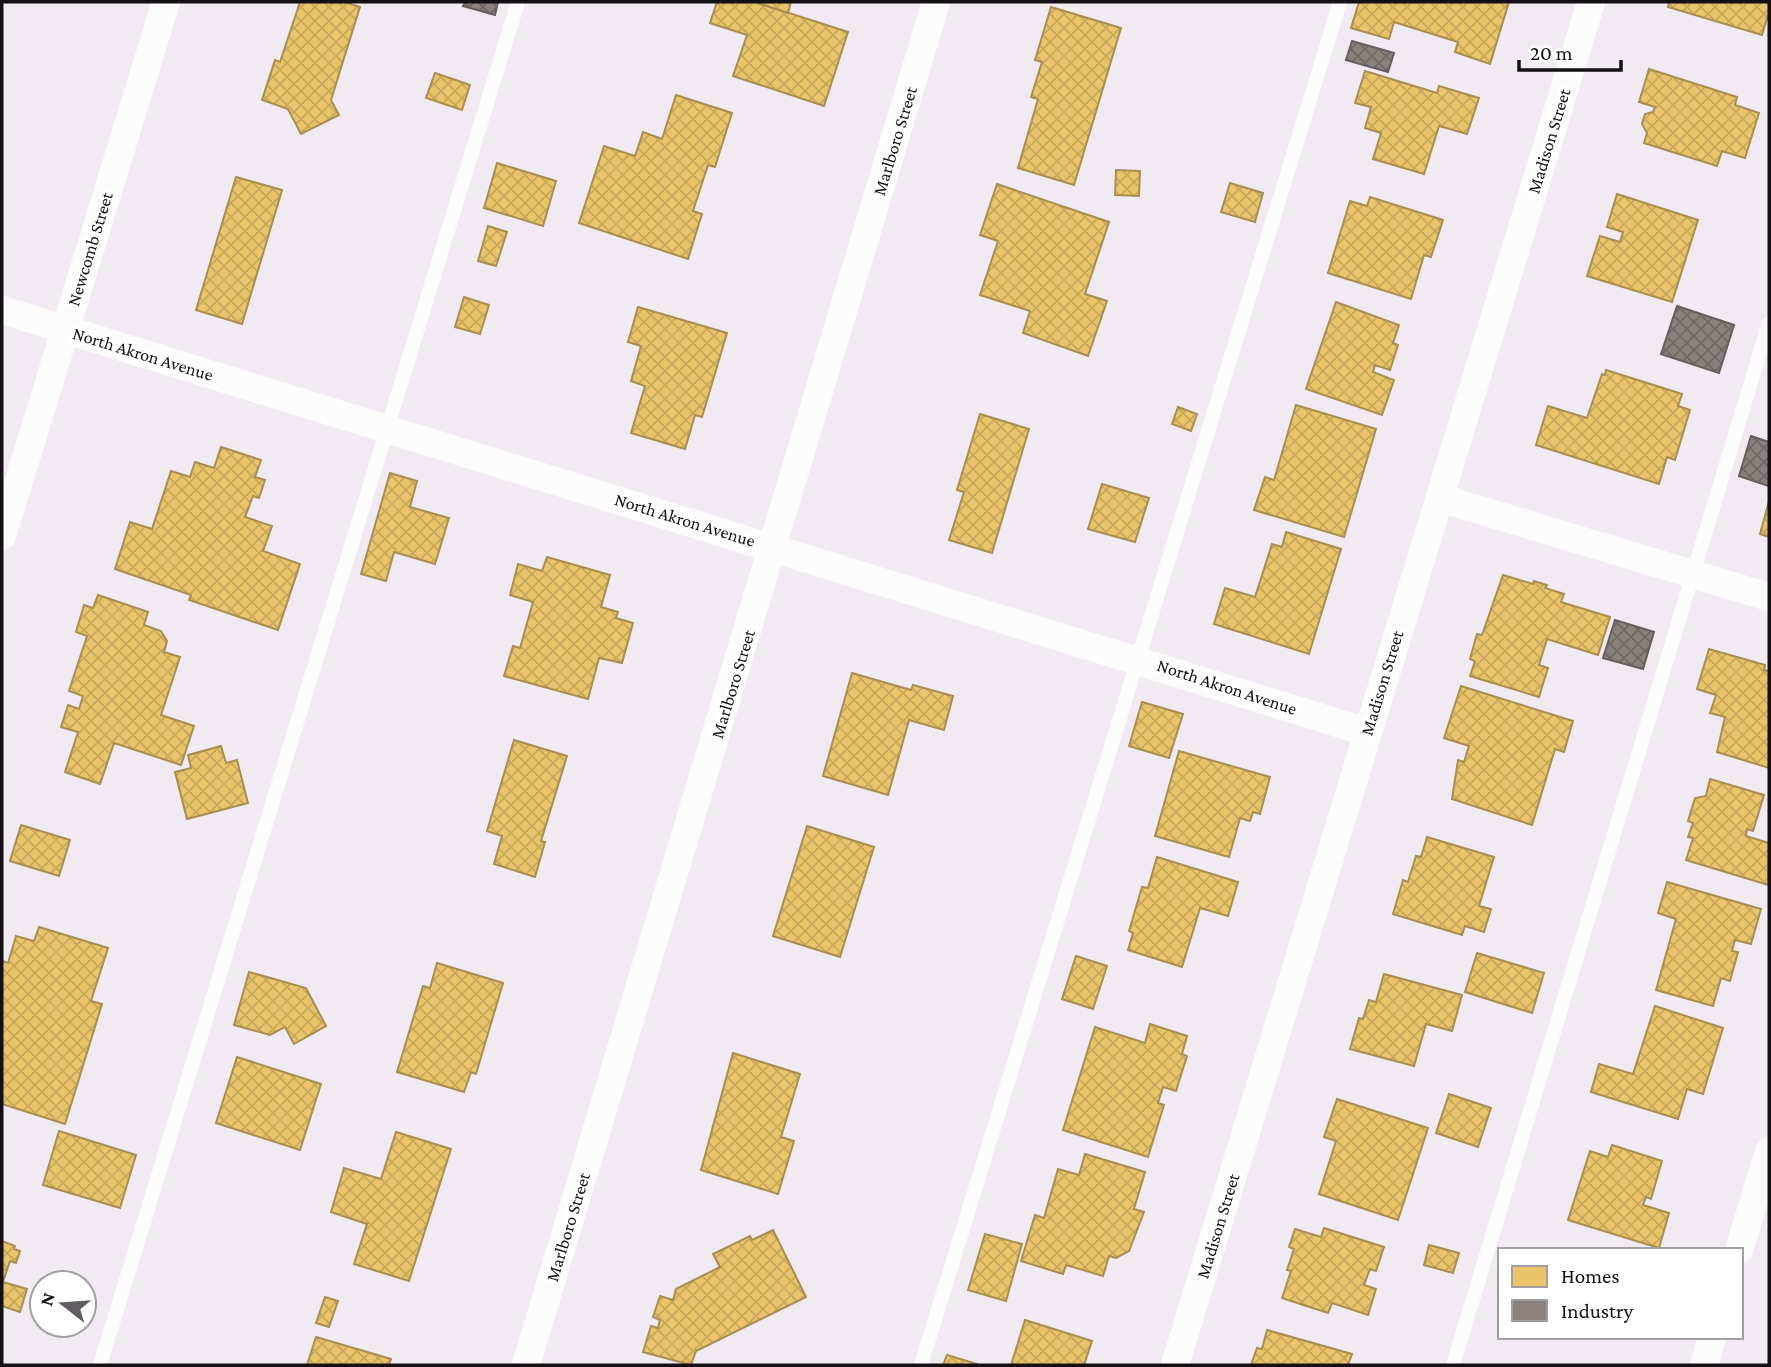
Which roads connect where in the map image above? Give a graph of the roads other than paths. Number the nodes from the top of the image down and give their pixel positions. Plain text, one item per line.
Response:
1 (166, 2) edge
2 (518, 2) edge
3 (936, 2) edge
4 (1340, 2) edge
5 (1591, 2) edge
6 (2, 310) edge
7 (1769, 323) edge
8 (65, 330) junction
9 (388, 429) junction
10 (1440, 498) junction
11 (2, 536) edge
12 (774, 547) junction
13 (1693, 574) junction
14 (1769, 597) edge
15 (1136, 658) junction
16 (1367, 732) junction
17 (1769, 1151) edge
18 (1740, 1248) edge
19 (1711, 1339) edge
20 (100, 1365) edge
21 (526, 1365) edge
22 (920, 1365) edge
23 (1175, 1365) edge
24 (1453, 1365) edge
25 (1703, 1365) edge

1 - 8 street, Newcomb Street
2 - 9 lane
3 - 12 street, Marlboro Street
4 - 15 lane
5 - 10 street, Madison Street
6 - 8 street, North Akron Avenue
7 - 13 lane
8 - 9 street, North Akron Avenue
8 - 11 street, Newcomb Street
9 - 12 street, North Akron Avenue
9 - 20 lane
10 - 13 street
10 - 16 street, Madison Street
12 - 15 street, North Akron Avenue
12 - 21 street, Marlboro Street
13 - 14 street
13 - 24 lane
15 - 16 street, North Akron Avenue
15 - 22 lane
16 - 23 street, Madison Street
17 - 18 street
19 - 25 street

